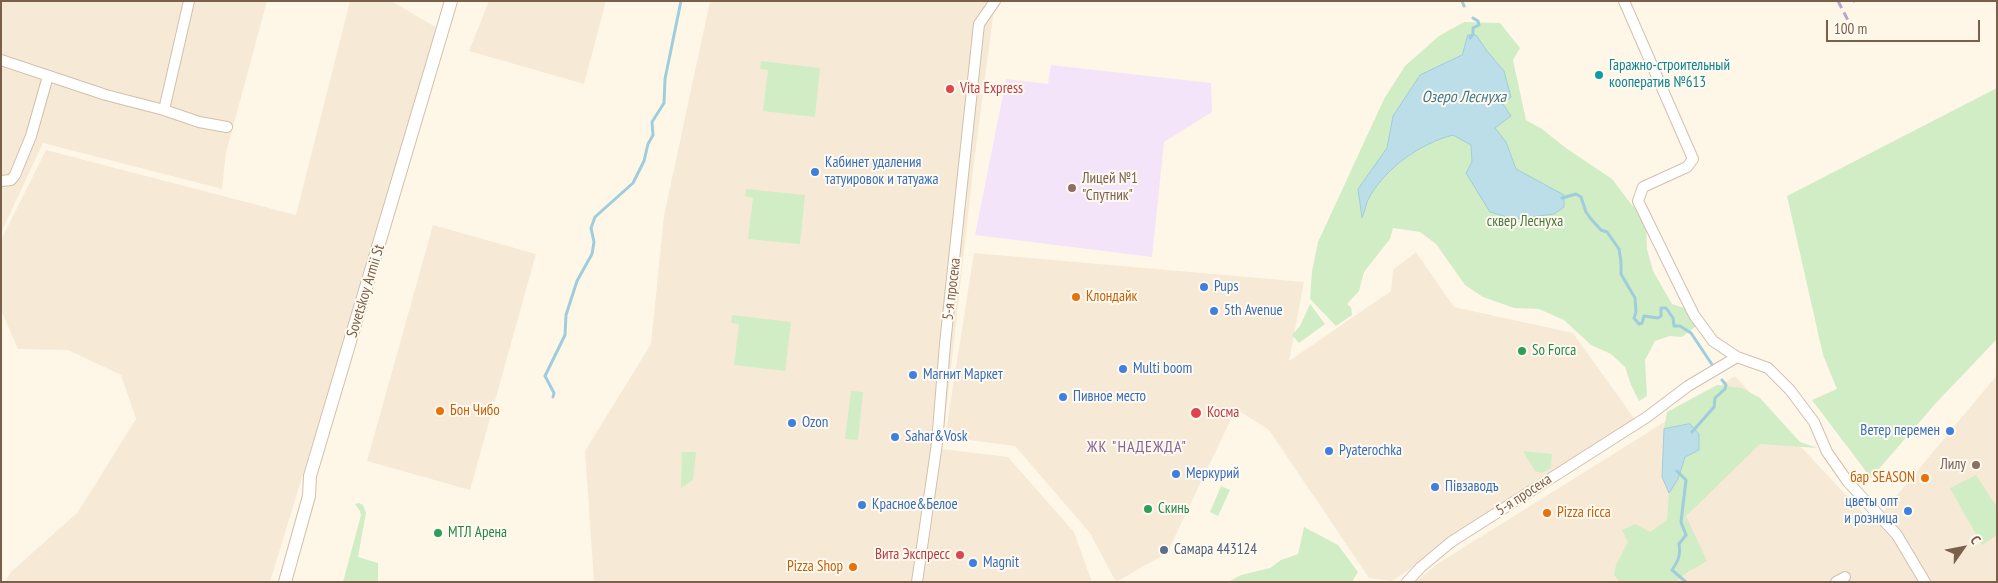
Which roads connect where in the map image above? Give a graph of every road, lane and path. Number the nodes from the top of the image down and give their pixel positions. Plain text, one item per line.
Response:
1 (189, 1) edge
2 (451, 1) edge
3 (995, 1) edge
4 (1624, 1) edge
5 (1, 60) edge
6 (48, 76) junction
7 (164, 110) junction
8 (227, 127) dead end
9 (1, 181) edge
10 (1737, 357) junction
11 (285, 582) edge
12 (916, 582) edge
13 (1407, 582) edge
14 (1925, 582) edge

1 - 7 street
2 - 11 street, Sovetskoy Armii St
3 - 12 street, 5-я просека
4 - 10 street
5 - 6 street
6 - 7 street
6 - 9 street
7 - 8 street
10 - 13 street, 5-я просека
10 - 14 street

